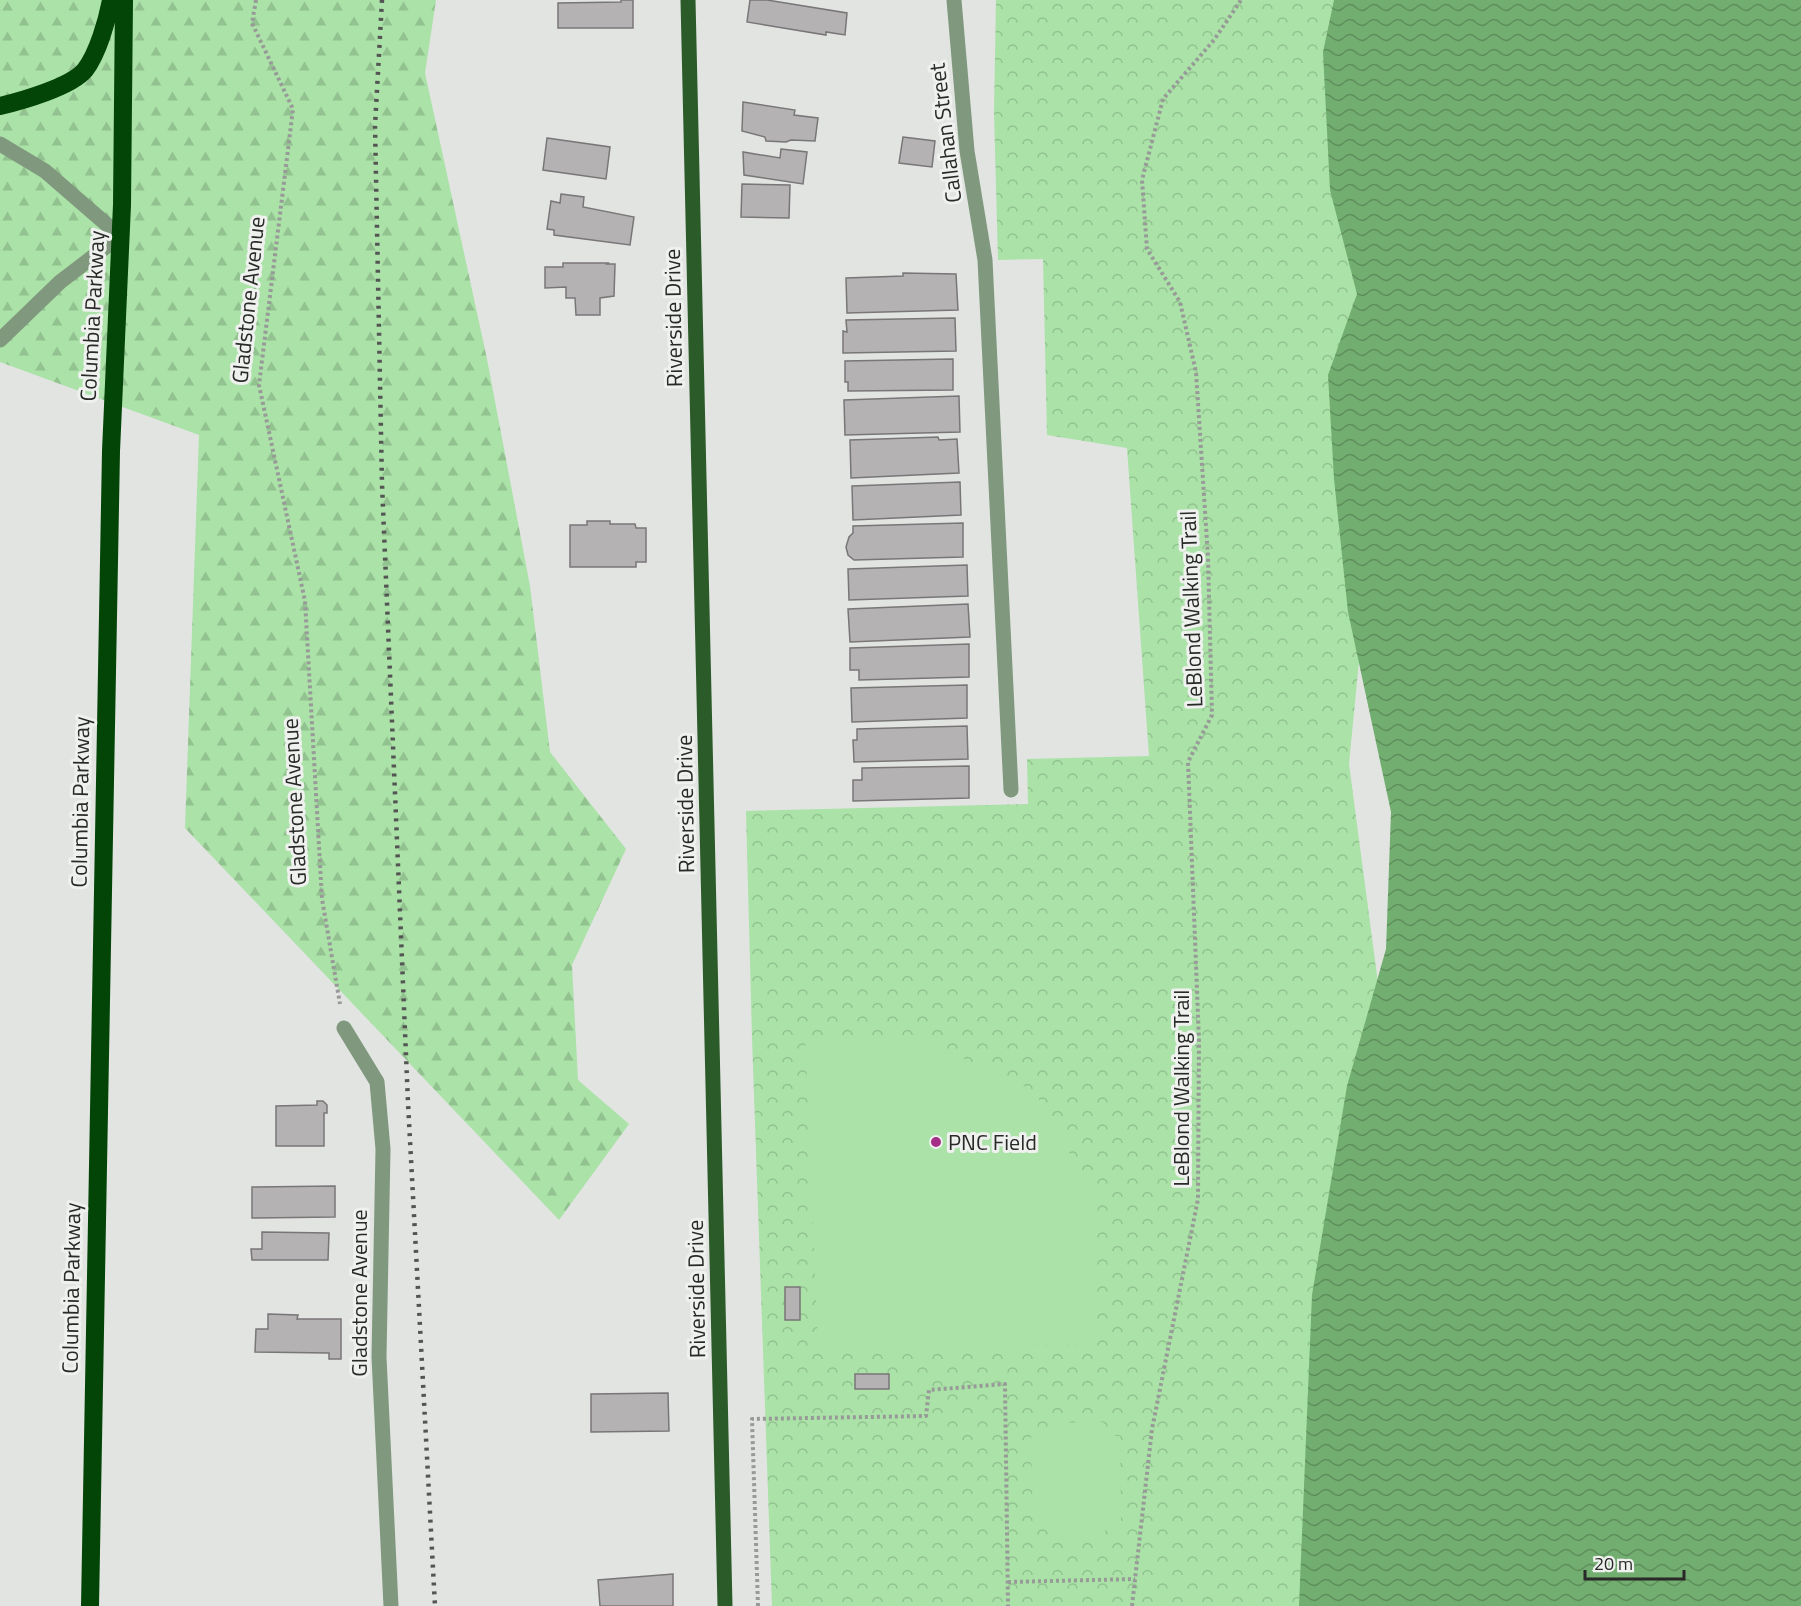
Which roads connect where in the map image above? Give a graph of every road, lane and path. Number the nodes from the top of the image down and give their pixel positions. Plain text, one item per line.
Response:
1 (111, 0) edge
2 (124, 0) edge
3 (256, 0) edge
4 (688, 0) edge
5 (954, 0) edge
6 (1241, 0) edge
7 (0, 106) edge
8 (0, 144) edge
9 (120, 236) junction
10 (0, 340) edge
11 (1011, 790) dead end
12 (344, 1028) joint
13 (1135, 1579) junction
14 (1008, 1582) junction
15 (90, 1606) edge
16 (391, 1606) edge
17 (725, 1606) edge
18 (758, 1606) edge
19 (1008, 1606) edge
20 (1132, 1606) edge

1 - 7 highway
2 - 9 highway, Columbia Parkway
3 - 12 path, Gladstone Avenue
4 - 17 main road, Riverside Drive
5 - 11 street, Callahan Street
6 - 13 path, LeBlond Walking Trail
8 - 9 street
9 - 10 street
9 - 15 highway, Columbia Parkway
12 - 16 street, Gladstone Avenue
13 - 14 path
13 - 20 path, LeBlond Walking Trail
14 - 18 path
14 - 19 path

